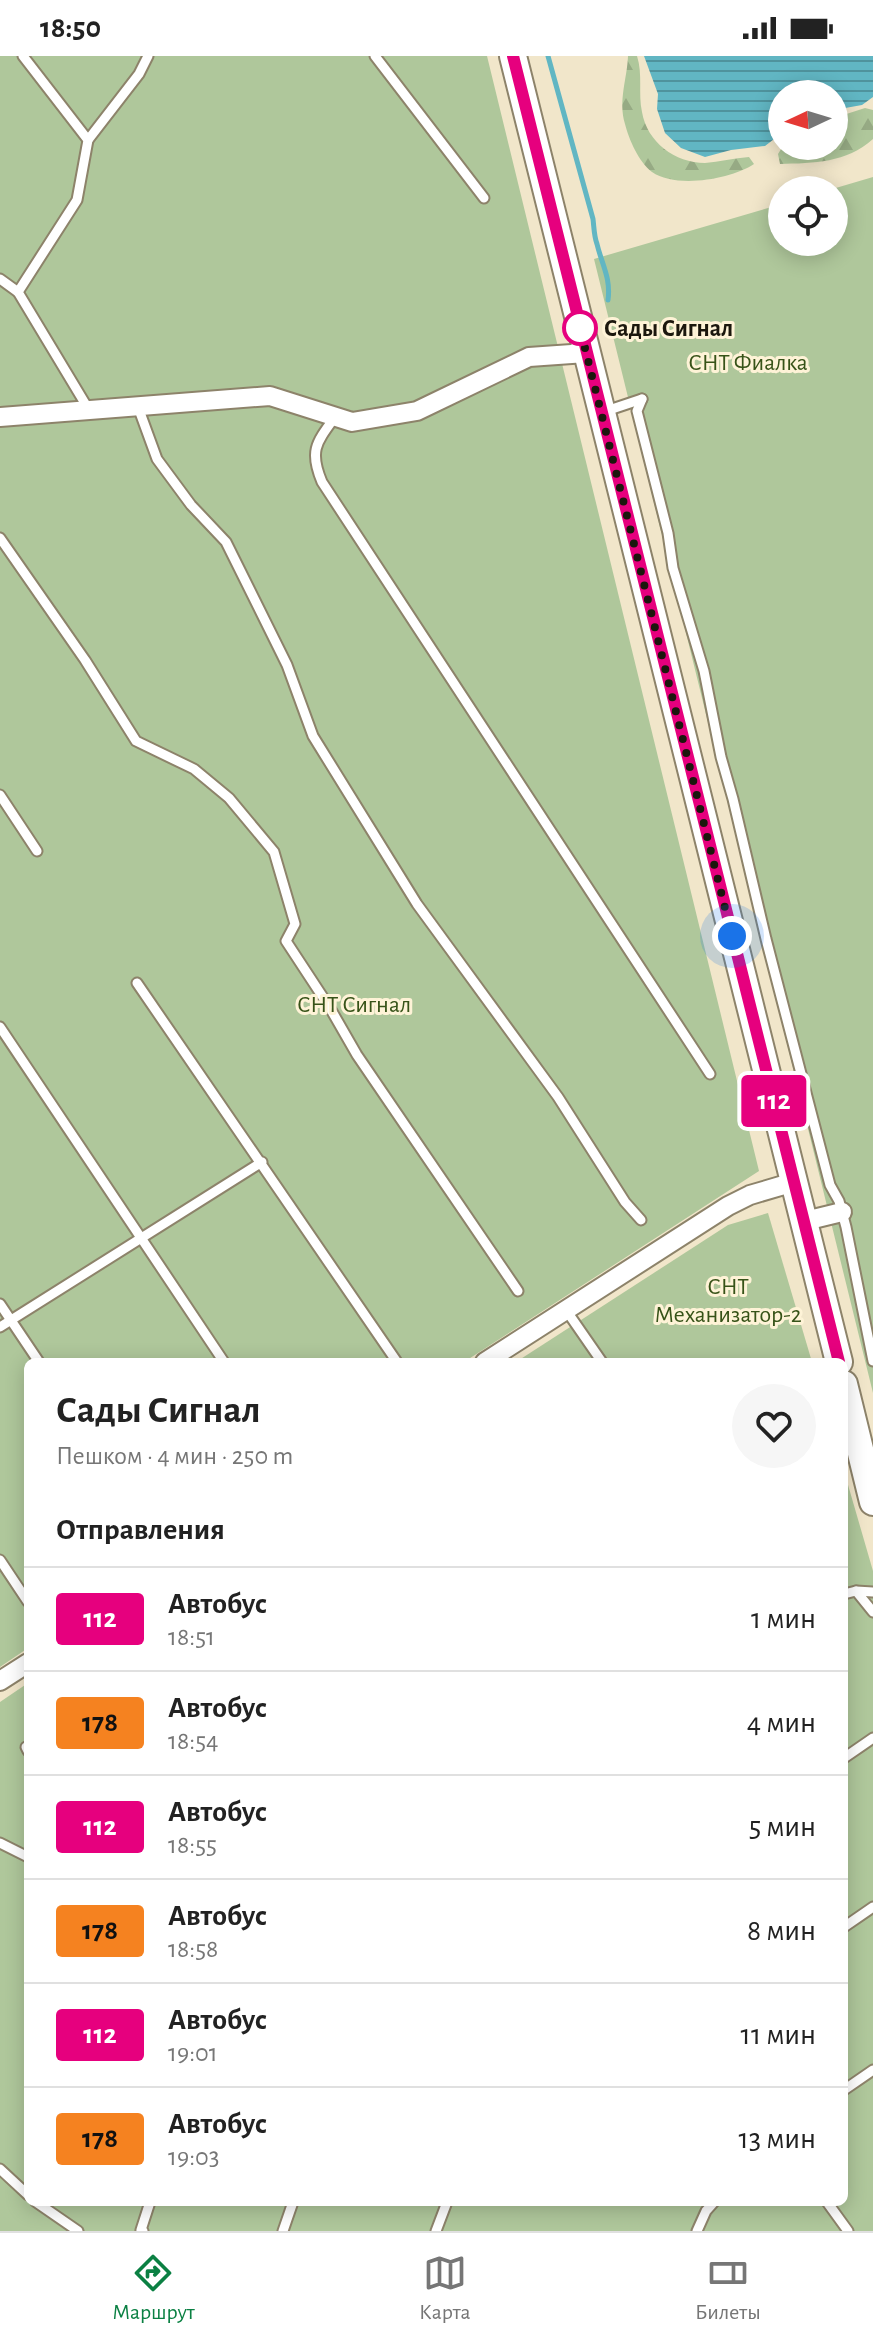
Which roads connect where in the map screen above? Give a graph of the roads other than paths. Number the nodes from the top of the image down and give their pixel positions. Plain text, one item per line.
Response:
1 (23, 56) edge
2 (148, 56) edge
3 (375, 56) edge
4 (513, 56) edge
5 (88, 140) junction
6 (484, 198) dead end
7 (0, 279) edge
8 (18, 292) junction
9 (586, 353) junction
10 (138, 407) junction
11 (89, 410) junction
12 (601, 413) junction
13 (0, 417) edge
14 (335, 417) junction
15 (0, 538) edge
16 (0, 795) edge
17 (37, 851) dead end
18 (137, 983) dead end
19 (0, 1027) edge
20 (710, 1074) dead end
21 (262, 1162) junction
22 (794, 1182) junction
23 (842, 1212) junction
24 (641, 1220) dead end
25 (805, 1221) junction
26 (141, 1238) junction
27 (518, 1291) dead end
28 (0, 1304) edge
29 (566, 1310) junction
30 (11, 1320) junction
31 (0, 1327) edge
32 (36, 1358) edge
33 (221, 1358) edge
34 (394, 1358) edge
35 (491, 1358) edge
36 (599, 1358) edge
37 (838, 1358) edge
38 (873, 1361) edge
39 (848, 1400) edge
40 (873, 1502) edge
41 (0, 1560) edge
42 (856, 1591) junction
43 (873, 1592) edge
44 (848, 1593) edge
45 (24, 1596) edge
46 (873, 1612) edge
47 (24, 1666) edge
48 (0, 1681) edge
49 (873, 1738) edge
50 (848, 1755) edge
51 (0, 1843) edge
52 (24, 1855) edge
53 (873, 1907) edge
54 (848, 1924) edge
55 (873, 2070) edge
56 (848, 2087) edge
57 (0, 2169) edge
58 (24, 2191) edge
59 (42, 2206) edge
60 (149, 2206) edge
61 (292, 2206) edge
62 (445, 2206) edge
63 (710, 2206) edge
64 (830, 2206) edge
65 (78, 2231) edge
66 (142, 2231) edge
67 (283, 2231) edge
68 (436, 2231) edge
69 (697, 2231) edge
70 (848, 2231) edge

1 - 5 lane
2 - 5 lane
3 - 6 lane
4 - 9 street
5 - 8 lane
7 - 8 lane
8 - 11 lane
9 - 12 street
9 - 14 street
10 - 11 street
10 - 14 street
10 - 24 lane
11 - 13 street
12 - 22 street
12 - 23 lane
14 - 20 lane
15 - 27 lane
16 - 17 lane
18 - 21 lane
19 - 26 lane
21 - 26 lane
21 - 34 lane
22 - 25 street
22 - 29 street
23 - 25 street
23 - 38 lane
25 - 37 street
26 - 30 lane
26 - 33 lane
28 - 30 lane
29 - 35 street
29 - 36 lane
30 - 31 lane
30 - 32 lane
39 - 40 street
41 - 45 lane
42 - 43 lane
42 - 44 lane
42 - 46 lane
47 - 48 street
49 - 50 lane
51 - 52 lane
53 - 54 lane
55 - 56 lane
57 - 58 lane
59 - 65 lane
60 - 66 lane
61 - 67 lane
62 - 68 lane
63 - 69 lane
64 - 70 lane

